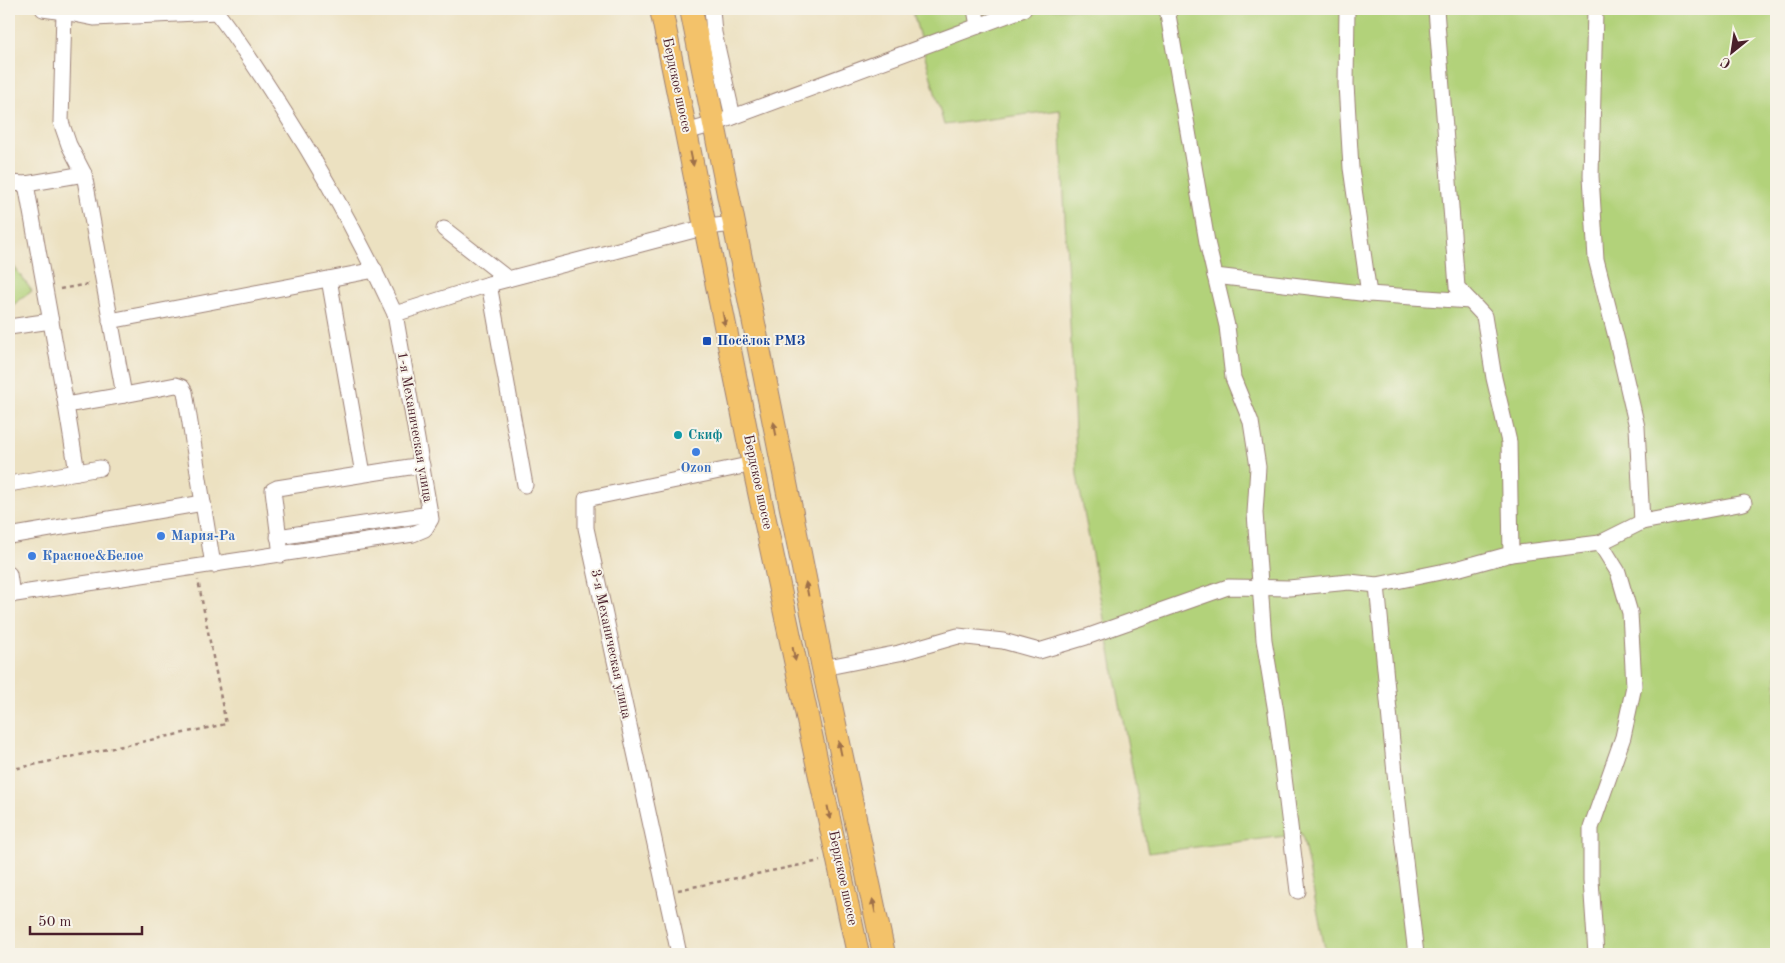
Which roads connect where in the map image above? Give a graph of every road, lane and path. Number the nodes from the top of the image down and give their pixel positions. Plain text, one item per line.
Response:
1 (43, 9) edge
2 (661, 9) edge
3 (691, 9) edge
4 (712, 9) edge
5 (975, 9) edge
6 (1024, 9) edge
7 (1167, 9) edge
8 (1347, 9) edge
9 (1436, 9) edge
10 (1595, 9) edge
11 (216, 10) edge
12 (64, 12) junction
13 (978, 26) junction
14 (724, 120) junction
15 (686, 132) junction
16 (84, 174) junction
17 (9, 182) edge
18 (26, 184) junction
19 (734, 224) junction
20 (706, 227) junction
21 (444, 229) dead end
22 (375, 270) junction
23 (1215, 276) junction
24 (329, 279) junction
25 (508, 279) junction
26 (103, 282) junction
27 (488, 284) junction
28 (45, 291) junction
29 (1369, 294) junction
30 (1470, 301) junction
31 (395, 314) junction
32 (51, 321) junction
33 (110, 321) junction
34 (9, 327) edge
35 (124, 394) junction
36 (66, 405) junction
37 (753, 464) junction
38 (422, 465) junction
39 (100, 468) dead end
40 (77, 472) junction
41 (363, 474) junction
42 (9, 484) edge
43 (526, 485) dead end
44 (203, 503) junction
45 (1744, 503) dead end
46 (430, 514) junction
47 (1642, 522) junction
48 (9, 536) edge
49 (278, 537) junction
50 (1600, 543) junction
51 (280, 554) junction
52 (1512, 554) junction
53 (213, 565) junction
54 (196, 567) junction
55 (9, 574) edge
56 (1377, 585) junction
57 (1260, 588) junction
58 (10, 595) edge
59 (823, 668) junction
60 (9, 770) edge
61 (838, 857) junction
62 (1298, 891) dead end
63 (666, 893) junction
64 (679, 954) edge
65 (858, 954) edge
66 (884, 954) edge
67 (1416, 954) edge
68 (1596, 954) edge

1 - 12 street
2 - 15 highway, Бердское шоссе
3 - 14 highway, Бердское шоссе
4 - 14 street
5 - 13 street
6 - 13 street
7 - 23 street
8 - 29 street
9 - 30 street
10 - 47 street
11 - 12 street
11 - 22 street, 1-я Механическая улица
12 - 16 street
13 - 14 street
14 - 15 street
14 - 19 highway, Бердское шоссе
15 -> 20 highway, Бердское шоссе
16 - 18 street
16 - 26 street
17 - 18 street
18 - 28 street
19 - 20 street
59 -> 19 highway, Бердское шоссе
20 - 25 street
20 -> 37 highway, Бердское шоссе
21 - 25 street
22 - 24 street
22 - 31 street, 1-я Механическая улица
23 - 29 street
23 - 57 street
24 - 33 street
24 - 41 street
25 - 27 street
26 - 28 path
26 - 33 street
27 - 31 street
27 - 43 street
28 - 32 street
29 - 30 street
30 - 52 street
31 - 38 street, 1-я Механическая улица
32 - 34 street
32 - 36 street
33 - 35 street
35 - 36 street
35 - 44 street
36 - 40 street
37 -> 61 highway, Бердское шоссе
37 - 63 street, 3-я Механическая улица
38 - 41 street
38 - 46 street, 1-я Механическая улица
39 - 40 street
40 - 42 street
41 - 49 street
44 - 48 street
44 - 53 street
45 - 47 street
46 - 49 street
46 - 51 street, 1-я Механическая улица
47 - 50 street
49 - 51 street
50 - 52 street
50 - 68 street
51 - 53 street, 1-я Механическая улица
52 - 56 street
53 - 54 street, 1-я Механическая улица
54 - 58 street, 1-я Механическая улица
54 - 60 path
55 - 58 street
56 - 57 street
56 - 67 street
57 - 59 street
57 - 62 street
66 -> 59 highway, Бердское шоссе
61 - 63 path
61 - 65 highway, Бердское шоссе
63 - 64 street, 3-я Механическая улица

